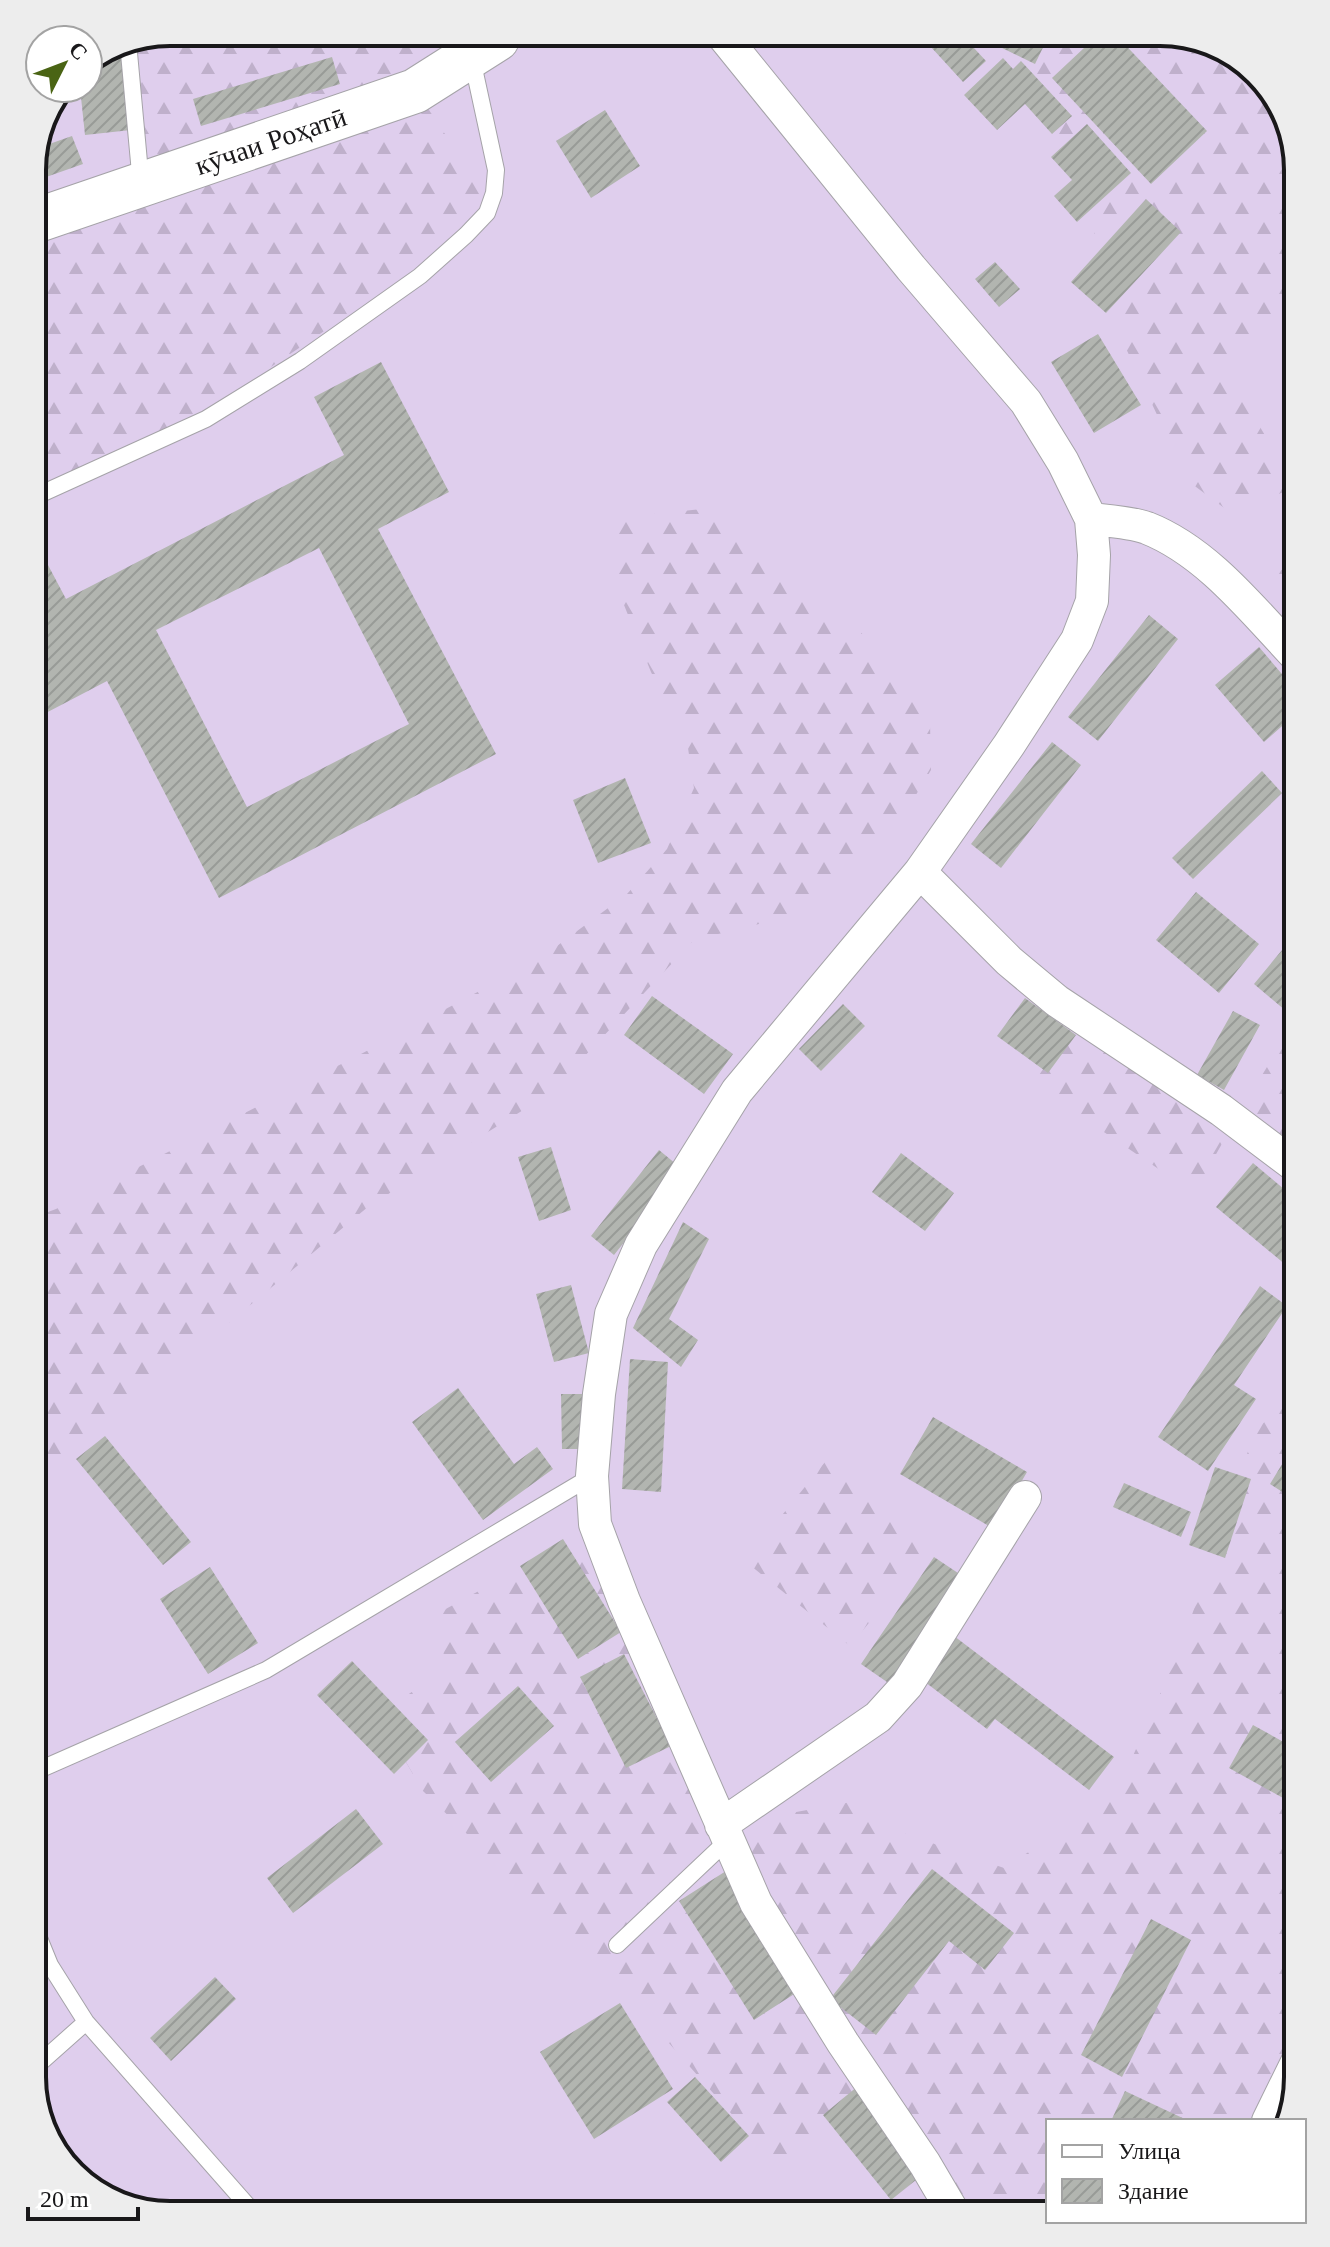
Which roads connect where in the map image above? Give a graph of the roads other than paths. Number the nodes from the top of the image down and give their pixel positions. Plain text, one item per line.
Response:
1 (731, 46) edge
2 (484, 48) edge
3 (129, 53) edge
4 (141, 185) junction
5 (46, 217) edge
6 (46, 492) edge
7 (1091, 519) junction
8 (1284, 643) edge
9 (920, 872) junction
10 (1284, 1157) edge
11 (592, 1476) junction
12 (1025, 1497) dead end
13 (46, 1767) edge
14 (725, 1833) junction
15 (617, 1945) dead end
16 (46, 1955) edge
17 (86, 2022) junction
18 (46, 2058) edge
19 (1283, 2091) edge
20 (1269, 2119) edge
21 (244, 2201) edge
22 (947, 2201) edge

1 - 7 street
2 - 4 street, кӯчаи Роҳатӣ
2 - 6 lane
3 - 4 lane
4 - 5 street, кӯчаи Роҳатӣ
7 - 8 street
7 - 9 street
9 - 10 street
9 - 11 street
11 - 13 lane
11 - 14 street
12 - 14 street
14 - 15 lane
14 - 22 street
16 - 17 lane
17 - 18 lane
17 - 21 lane
19 - 20 street

